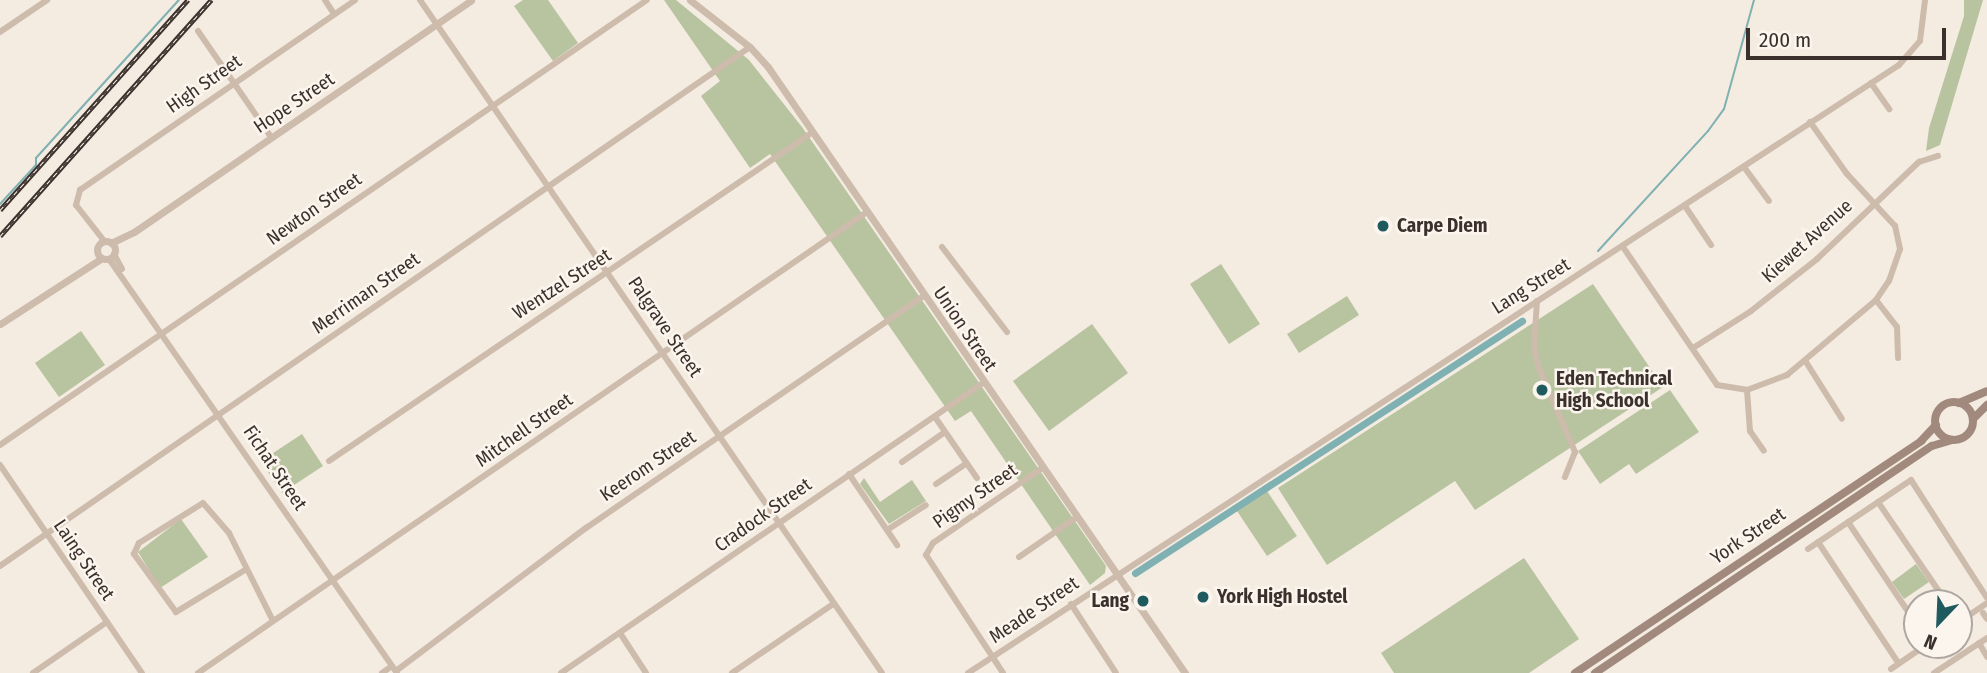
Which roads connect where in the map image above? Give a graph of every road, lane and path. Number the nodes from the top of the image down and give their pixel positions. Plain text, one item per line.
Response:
1 (47, 0) edge
2 (325, 0) edge
3 (355, 0) edge
4 (420, 0) edge
5 (471, 0) edge
6 (647, 0) edge
7 (690, 0) edge
8 (699, 0) edge
9 (1925, 0) edge
10 (708, 13) junction
11 (334, 14) junction
12 (438, 24) junction
13 (198, 31) dead end
14 (0, 32) edge
15 (750, 47) junction
16 (234, 83) junction
17 (1871, 83) junction
18 (493, 105) junction
19 (1888, 109) dead end
20 (1810, 122) junction
21 (813, 132) junction
22 (271, 137) junction
23 (1938, 156) dead end
24 (1744, 167) junction
25 (549, 186) junction
26 (75, 198) joint
27 (1769, 201) dead end
28 (1874, 201) junction
29 (1685, 206) junction
30 (867, 212) junction
31 (1711, 245) dead end
32 (942, 247) dead end
33 (1623, 247) junction
34 (107, 250) junction
35 (609, 272) junction
36 (924, 296) junction
37 (1876, 300) junction
38 (1537, 301) junction
39 (0, 324) edge
40 (163, 332) junction
41 (1007, 332) dead end
42 (1693, 348) junction
43 (664, 352) junction
44 (1898, 358) dead end
45 (1806, 362) junction
46 (983, 383) junction
47 (1747, 390) junction
48 (1987, 391) edge
49 (1959, 403) junction
50 (1987, 405) edge
51 (219, 413) junction
52 (934, 416) junction
53 (1842, 419) dead end
54 (1973, 419) junction
55 (1936, 425) junction
56 (946, 432) junction
57 (721, 435) junction
58 (1952, 440) junction
59 (0, 445) edge
60 (1764, 450) dead end
61 (329, 461) dead end
62 (902, 462) dead end
63 (967, 463) junction
64 (0, 465) edge
65 (1042, 468) junction
66 (849, 474) junction
67 (1565, 477) dead end
68 (977, 478) dead end
69 (936, 484) dead end
70 (1878, 502) junction
71 (926, 505) dead end
72 (1077, 517) junction
73 (1848, 522) junction
74 (780, 523) junction
75 (887, 530) junction
76 (47, 534) junction
77 (1818, 542) junction
78 (897, 545) dead end
79 (1808, 549) dead end
80 (1019, 557) dead end
81 (0, 566) edge
82 (245, 570) junction
83 (1116, 573) junction
84 (332, 581) junction
85 (1937, 589) edge
86 (1987, 601) edge
87 (833, 604) junction
88 (1071, 604) junction
89 (1903, 604) edge
90 (273, 621) junction
91 (107, 622) junction
92 (620, 633) junction
93 (1987, 638) edge
94 (1979, 643) junction
95 (993, 656) junction
96 (1987, 657) edge
97 (1906, 659) edge
98 (1899, 664) junction
99 (1891, 669) dead end
100 (395, 670) edge
101 (33, 673) edge
102 (142, 673) edge
103 (198, 673) edge
104 (382, 673) edge
105 (561, 673) edge
106 (646, 673) edge
107 (732, 673) edge
108 (882, 673) edge
109 (968, 673) edge
110 (1003, 673) edge
111 (1116, 673) edge
112 (1185, 673) edge
113 (1574, 673) edge
114 (1595, 673) edge
115 (1934, 673) edge

1 - 14 street
2 - 11 street
3 - 11 street, High Street
4 - 12 street, Palgrave Street
5 - 12 street, Hope Street
6 - 18 street, Newton Street
7 - 10 street, Union Street
8 - 10 street, Union Street
9 - 17 street, Lang Street
10 - 15 street, Union Street
11 - 16 street, High Street
12 - 18 street, Palgrave Street
12 - 22 street, Hope Street
13 - 16 street
15 - 21 street, Union Street
15 - 25 street, Merriman Street
16 - 22 street
16 - 26 street, High Street
17 - 19 street
17 - 20 street, Lang Street
18 - 25 street, Palgrave Street
18 - 40 street, Newton Street
20 - 24 street, Lang Street
20 - 28 street
21 - 30 street, Union Street
21 - 35 street, Wentzel Street
22 - 34 street, Hope Street
23 - 28 street, Kiewet Avenue
24 - 27 street
24 - 29 street, Lang Street
25 - 35 street, Palgrave Street
25 - 51 street, Merriman Street
26 - 34 street, Fichat Street
28 - 37 street
28 - 42 street, Kiewet Avenue
29 - 31 street
29 - 33 street, Lang Street
30 - 36 street, Union Street
30 - 43 street, Mitchell Street
32 - 41 street
33 - 38 street, Lang Street
33 - 42 street
34 - 39 street, Hope Street
34 - 40 street, Fichat Street
35 - 43 street, Palgrave Street
35 - 61 street, Wentzel Street
36 - 46 street, Union Street
36 - 57 street, Keerom Street
37 - 44 street
37 - 45 street
38 - 67 street
38 - 83 street, Lang Street
40 - 51 street, Fichat Street
40 - 59 street, Newton Street
42 - 47 street
43 - 57 street, Palgrave Street
43 - 84 street, Mitchell Street
45 - 47 street
45 - 53 street
46 - 52 street, Cradock Street
46 - 65 street, Union Street
47 - 60 street
48 - 49 main road, York Street
49 - 54 main road
49 - 55 main road, York Street
50 - 54 main road, York Street
51 - 76 street, Merriman Street
51 - 84 street, Fichat Street
52 - 56 street
52 - 66 street, Cradock Street
54 - 58 main road, York Street
55 - 58 main road
55 - 113 main road, York Street
56 - 62 street
56 - 63 street
57 - 74 street, Palgrave Street
57 - 100 street, Keerom Street
58 - 114 main road, York Street
63 - 68 street
63 - 69 street
64 - 76 street, Laing Street
65 - 72 street, Union Street
65 - 95 street, Pigmy Street
66 - 74 street, Cradock Street
66 - 75 street
70 - 73 street
70 - 85 street
70 - 86 street
71 - 75 street
72 - 80 street
72 - 83 street, Union Street
73 - 77 street
73 - 89 street
74 - 87 street, Palgrave Street
74 - 92 street, Cradock Street
75 - 78 street
76 - 81 street, Merriman Street
76 - 91 street, Laing Street
77 - 79 street
77 - 98 street
82 - 82 street
82 - 90 street
83 - 88 street, Meade Street
83 - 112 street, Union Street
84 - 90 street, Mitchell Street
84 - 100 street, Fichat Street
87 - 107 street
87 - 108 street, Palgrave Street
88 - 95 street, Meade Street
88 - 111 street
90 - 103 street, Mitchell Street
91 - 101 street
91 - 102 street, Laing Street
92 - 105 street, Cradock Street
92 - 106 street
93 - 94 street
94 - 96 street
94 - 115 street
95 - 109 street, Meade Street
95 - 110 street
97 - 98 street
98 - 99 street
100 - 104 street, Keerom Street

